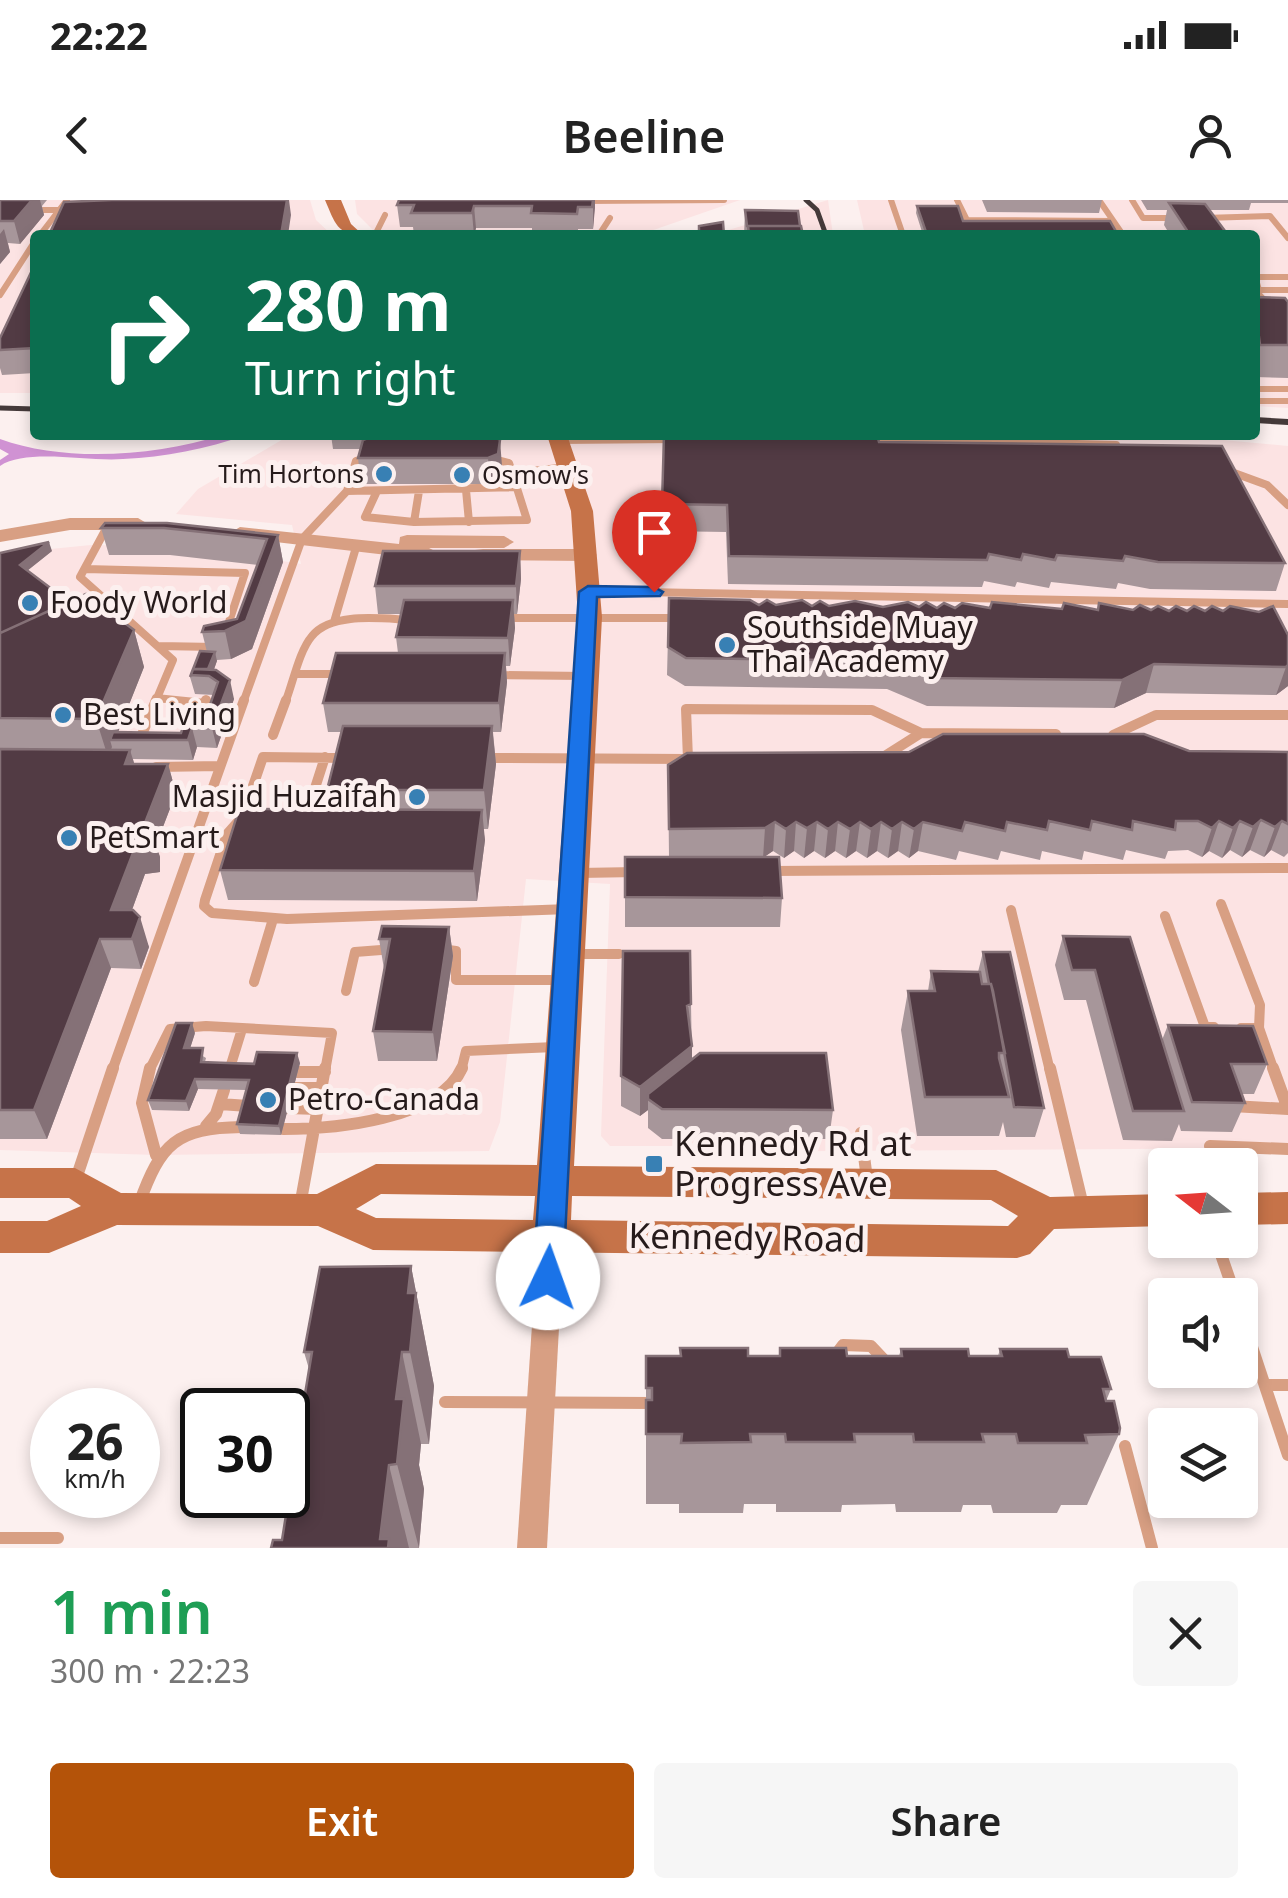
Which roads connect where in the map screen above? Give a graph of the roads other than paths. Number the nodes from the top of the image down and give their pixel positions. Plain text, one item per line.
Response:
1 (67, 200) edge
2 (334, 200) edge
3 (724, 200) edge
4 (892, 200) edge
5 (957, 200) edge
6 (1099, 200) edge
7 (1132, 200) edge
8 (571, 202) edge
9 (20, 210) edge
10 (58, 210) junction
11 (384, 215) dead end
12 (610, 218) dead end
13 (1212, 218) junction
14 (1114, 221) junction
15 (1218, 227) edge
16 (44, 230) edge
17 (349, 230) edge
18 (377, 230) edge
19 (602, 230) edge
20 (901, 230) edge
21 (1120, 230) edge
22 (1288, 238) edge
23 (30, 249) edge
24 (1260, 276) edge
25 (1288, 277) edge
26 (1260, 290) edge
27 (1288, 290) edge
28 (0, 294) edge
29 (1260, 294) edge
30 (1276, 313) edge
31 (1260, 389) edge
32 (1288, 389) edge
33 (1260, 401) edge
34 (1288, 401) edge
35 (559, 440) edge
36 (883, 440) edge
37 (1134, 448) edge
38 (383, 457) edge
39 (471, 458) edge
40 (569, 467) junction
41 (1218, 467) edge
42 (513, 473) junction
43 (516, 487) junction
44 (419, 490) junction
45 (466, 490) junction
46 (347, 491) junction
47 (376, 491) junction
48 (1288, 505) edge
49 (414, 522) junction
50 (469, 522) junction
51 (108, 524) junction
52 (156, 524) edge
53 (215, 530) edge
54 (0, 536) edge
55 (302, 539) junction
56 (367, 545) junction
57 (586, 549) junction
58 (85, 569) junction
59 (589, 604) junction
60 (1288, 604) edge
61 (485, 618) edge
62 (700, 618) edge
63 (431, 619) edge
64 (334, 622) junction
65 (157, 646) junction
66 (296, 674) junction
67 (345, 674) edge
68 (476, 675) edge
69 (586, 676) junction
70 (156, 698) junction
71 (1288, 715) edge
72 (921, 733) junction
73 (273, 734) dead end
74 (1074, 734) edge
75 (1093, 734) edge
76 (1112, 735) junction
77 (1128, 740) edge
78 (151, 742) edge
79 (178, 744) edge
80 (325, 757) junction
81 (364, 758) edge
82 (464, 758) edge
83 (580, 759) junction
84 (688, 759) junction
85 (707, 759) edge
86 (860, 759) edge
87 (220, 766) junction
88 (140, 767) edge
89 (243, 816) junction
90 (259, 816) edge
91 (290, 816) edge
92 (1288, 868) edge
93 (758, 871) edge
94 (660, 872) edge
95 (573, 873) junction
96 (1220, 904) dead end
97 (570, 909) junction
98 (1011, 910) dead end
99 (1164, 916) dead end
100 (272, 918) junction
101 (414, 949) edge
102 (431, 949) edge
103 (619, 954) edge
104 (566, 967) junction
105 (254, 982) dead end
106 (346, 992) dead end
107 (1259, 1028) junction
108 (242, 1029) junction
109 (561, 1047) junction
110 (244, 1070) edge
111 (298, 1072) edge
112 (325, 1072) junction
113 (294, 1088) edge
114 (322, 1088) junction
115 (224, 1090) edge
116 (220, 1104) junction
117 (248, 1106) edge
118 (1232, 1106) edge
119 (288, 1108) edge
120 (318, 1109) junction
121 (1288, 1109) edge
122 (206, 1126) junction
123 (242, 1126) edge
124 (283, 1129) edge
125 (314, 1130) junction
126 (861, 1133) dead end
127 (1211, 1148) edge
128 (1288, 1149) edge
129 (156, 1155) junction
130 (552, 1181) junction
131 (0, 1183) edge
132 (75, 1183) junction
133 (867, 1184) junction
134 (1258, 1208) edge
135 (1288, 1208) edge
136 (126, 1210) junction
137 (310, 1210) junction
138 (1148, 1210) edge
139 (1045, 1212) junction
140 (1084, 1212) junction
141 (551, 1236) junction
142 (0, 1237) edge
143 (1258, 1364) edge
144 (831, 1377) edge
145 (888, 1379) edge
146 (1265, 1385) junction
147 (1288, 1385) edge
148 (445, 1402) dead end
149 (670, 1402) edge
150 (542, 1404) junction
151 (1282, 1418) edge
152 (1125, 1446) dead end
153 (1288, 1455) edge
154 (0, 1538) edge
155 (58, 1538) dead end
156 (532, 1548) edge
157 (1152, 1548) edge

1 - 10 lane
2 - 17 main road
3 - 8 lane
4 - 20 lane
5 - 14 lane
6 - 14 lane
7 - 13 lane
9 - 10 lane
10 - 16 lane
11 - 18 lane
12 - 19 lane
13 - 15 lane
13 - 22 lane
14 - 21 lane
23 - 28 lane
24 - 25 lane
26 - 27 lane
29 - 30 lane
31 - 32 lane
33 - 34 lane
35 - 40 main road
36 - 37 lane
38 - 46 lane
39 - 42 lane
40 - 42 lane
40 - 57 main road
41 - 48 lane
42 - 43 lane
43 - 45 lane
43 - 50 lane
44 - 45 lane
44 - 47 lane
44 - 49 lane
45 - 50 lane
46 - 47 lane
46 - 55 lane
47 - 49 lane
49 - 50 lane
51 - 52 street
51 - 54 street
51 - 58 lane
53 - 55 street
55 - 56 street
55 - 87 lane
56 - 57 street
56 - 64 lane
57 - 59 main road
58 - 65 lane
58 - 65 lane
59 - 60 lane
59 - 61 lane
59 - 62 lane
59 - 69 main road
63 - 64 lane
64 - 66 lane
65 - 70 lane
66 - 67 lane
66 - 73 lane
68 - 69 lane
69 - 83 main road
70 - 78 lane
70 - 79 lane
71 - 76 lane
72 - 74 lane
72 - 84 lane
72 - 86 lane
75 - 76 lane
76 - 77 lane
80 - 81 lane
80 - 89 lane
80 - 91 lane
82 - 83 lane
83 - 84 lane
83 - 95 main road
84 - 85 lane
87 - 88 lane
87 - 132 lane
89 - 90 lane
89 - 100 lane
92 - 93 lane
94 - 95 lane
95 - 97 main road
96 - 107 lane
97 - 100 lane
97 - 104 main road
98 - 140 lane
99 - 107 lane
100 - 105 lane
101 - 106 lane
102 - 104 lane
103 - 104 lane
104 - 109 main road
107 - 121 lane
108 - 110 lane
108 - 112 lane
108 - 129 lane
109 - 125 lane
109 - 130 main road
111 - 112 lane
112 - 114 lane
113 - 114 lane
114 - 120 lane
115 - 116 lane
116 - 117 lane
116 - 122 lane
118 - 121 lane
119 - 120 lane
120 - 125 lane
122 - 123 lane
122 - 129 lane
124 - 125 lane
125 - 137 lane
126 - 133 lane
127 - 128 lane
129 - 136 lane
130 - 133 main road, Kennedy Road
130 - 137 main road, Kennedy Road
130 - 141 main road
131 - 132 main road
132 - 136 main road
133 - 139 main road, Kennedy Road
134 - 135 main road
136 - 137 main road, Kennedy Road
136 - 142 main road, Kennedy Road
137 - 141 main road, Kennedy Road
138 - 140 main road, Kennedy Road
139 - 140 main road, Kennedy Road
139 - 141 main road, Kennedy Road
141 - 150 street
143 - 146 lane
144 - 145 lane
146 - 147 lane
146 - 151 lane
148 - 150 lane
149 - 150 lane
150 - 156 street
151 - 153 lane
152 - 157 lane
154 - 155 lane

